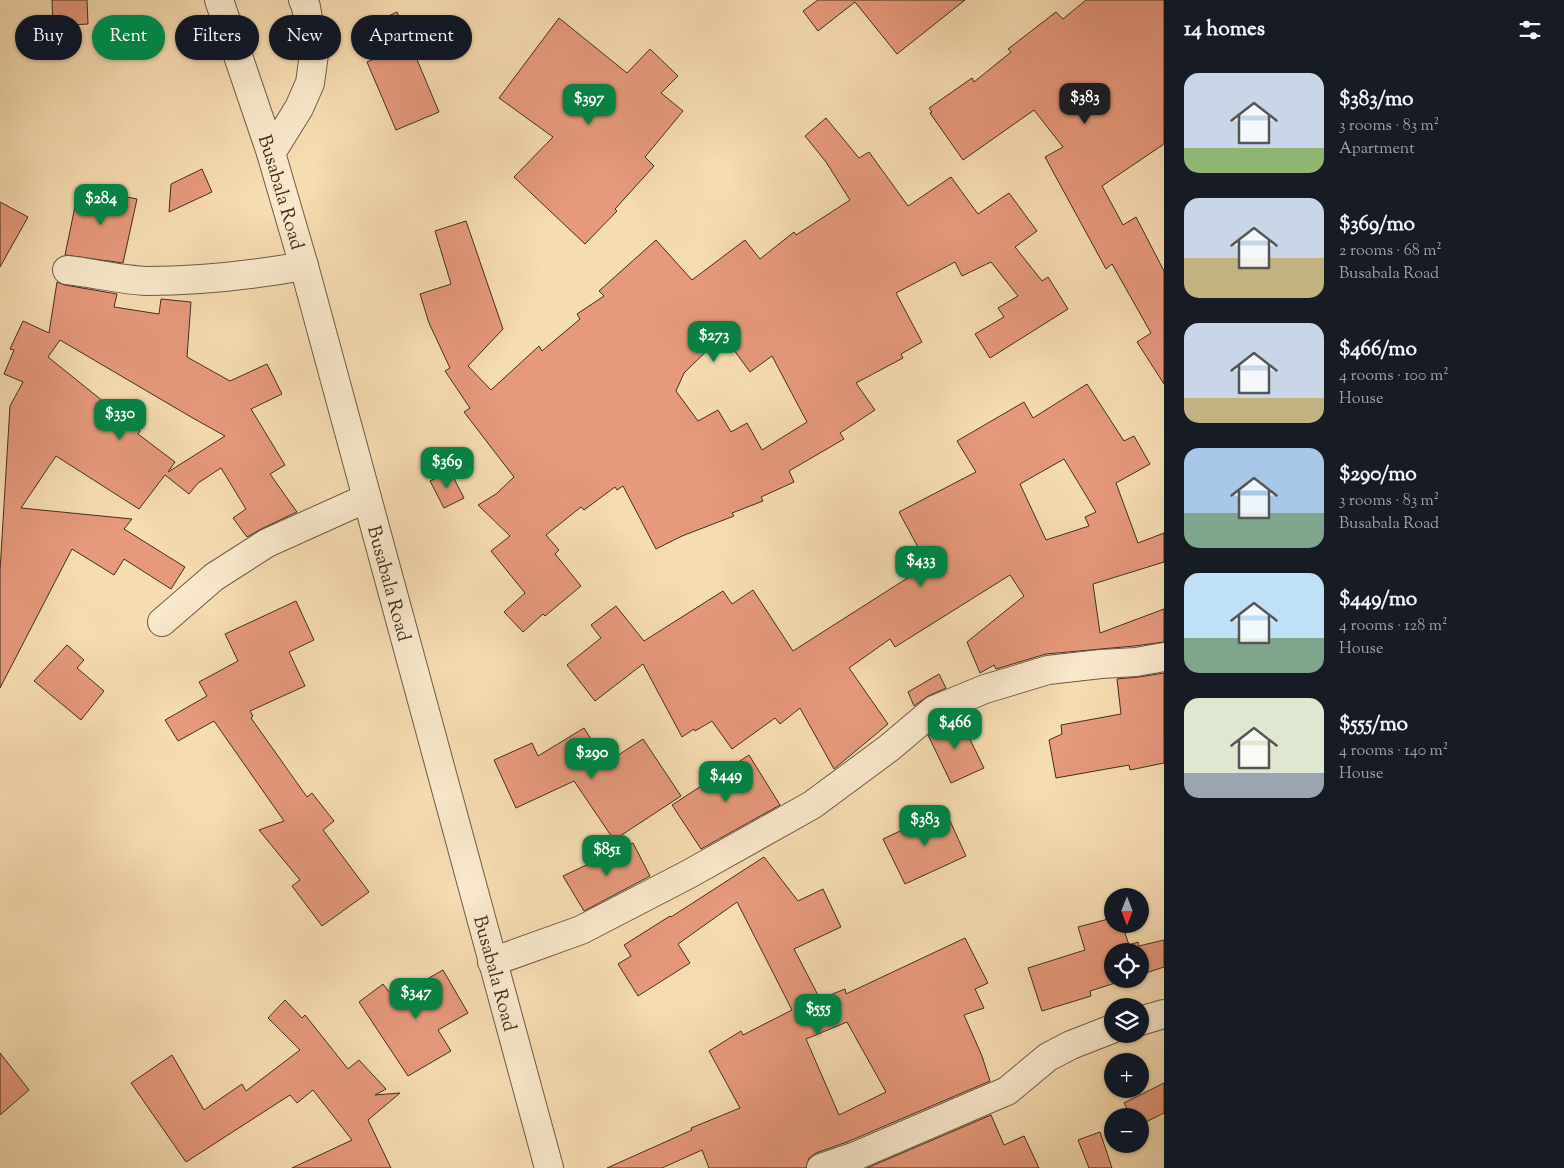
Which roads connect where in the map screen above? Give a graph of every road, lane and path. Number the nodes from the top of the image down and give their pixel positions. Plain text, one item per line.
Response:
1 (219, 0) edge
2 (303, 0) edge
3 (271, 153) junction
4 (304, 266) junction
5 (67, 270) dead end
6 (367, 498) junction
7 (162, 622) dead end
8 (1164, 657) edge
9 (492, 962) junction
10 (1164, 1014) edge
11 (1149, 1018) edge
12 (1104, 1032) edge
13 (549, 1168) edge
14 (821, 1168) edge

1 - 3 street, Busabala Road
2 - 3 street
3 - 4 street, Busabala Road
4 - 5 street
4 - 6 street, Busabala Road
6 - 7 street
6 - 9 street, Busabala Road
8 - 9 street
9 - 13 street, Busabala Road
10 - 11 street
12 - 14 street

